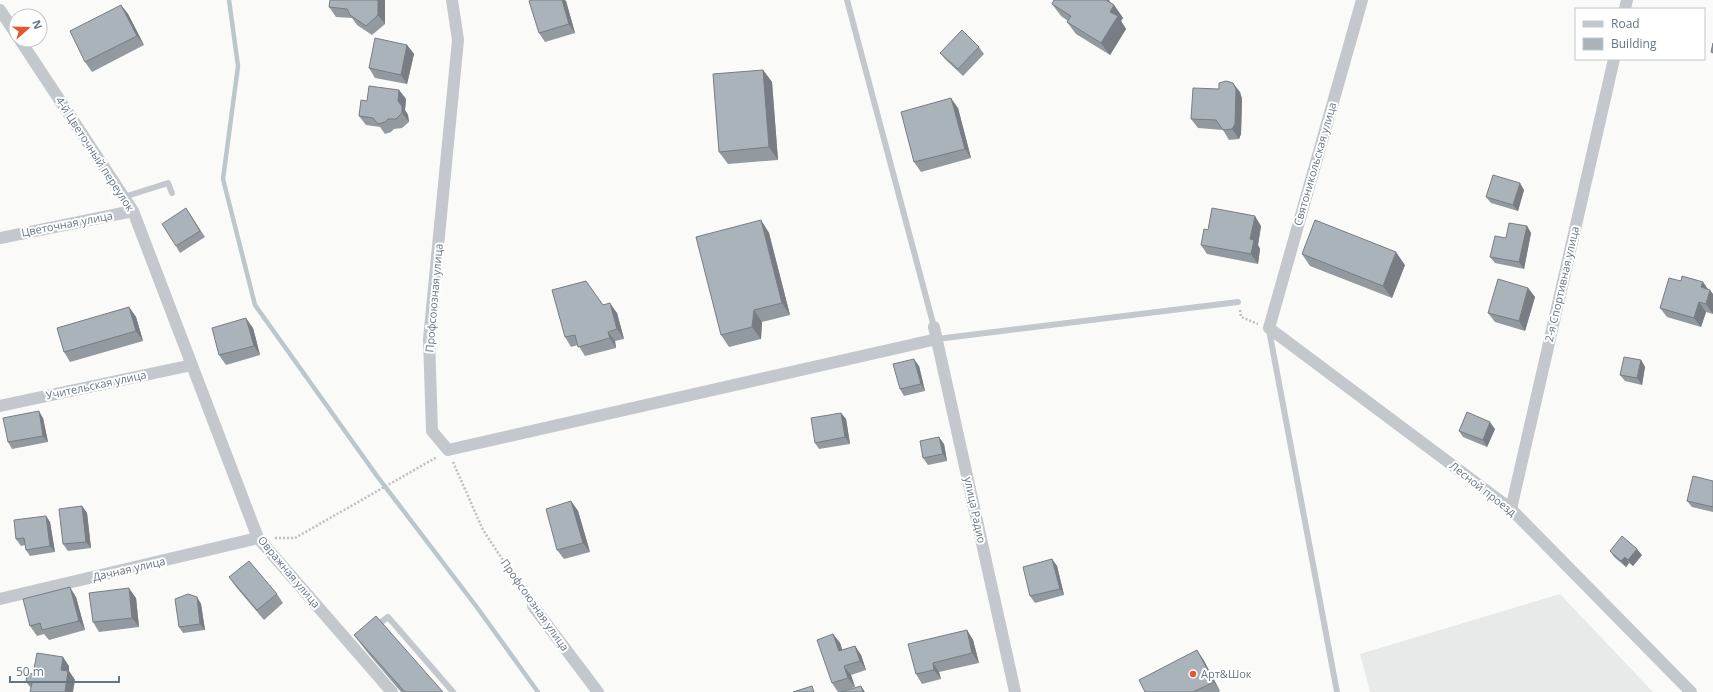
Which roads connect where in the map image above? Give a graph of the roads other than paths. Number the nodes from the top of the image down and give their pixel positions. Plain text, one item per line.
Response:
1 (452, 0) edge
2 (847, 0) edge
3 (1362, 0) edge
4 (0, 10) edge
5 (8, 22) edge
6 (25, 48) edge
7 (1614, 60) edge
8 (172, 193) dead end
9 (124, 197) junction
10 (133, 211) junction
11 (0, 238) edge
12 (1238, 302) road end
13 (1269, 328) junction
14 (936, 333) junction
15 (192, 365) junction
16 (0, 406) edge
17 (1511, 509) junction
18 (258, 538) junction
19 (0, 599) edge
20 (533, 606) road end
21 (370, 632) edge
22 (392, 692) edge
23 (453, 692) edge
24 (598, 692) edge
25 (1015, 692) edge
26 (1337, 692) edge
27 (1691, 692) edge

1 - 14 street, Профсоюзная улица
2 - 14 lane
3 - 13 street, Святоникольская улица
4 - 5 street
6 - 9 street, 4-й Цветочный переулок
7 - 17 street, 2-я Спортивная улица
8 - 9 lane
9 - 10 street, 4-й Цветочный переулок
10 - 11 street, Цветочная улица
10 - 15 street, 4-й Цветочный переулок
12 - 14 lane
13 - 17 street, Лесной проезд
13 - 26 lane
14 - 25 street, улица Радио
15 - 16 street, Учительская улица
15 - 18 street, Овражная улица
17 - 27 street, Лесной проезд
18 - 19 street, Дачная улица
18 - 22 street, Овражная улица
20 - 24 street, Профсоюзная улица
21 - 23 lane

